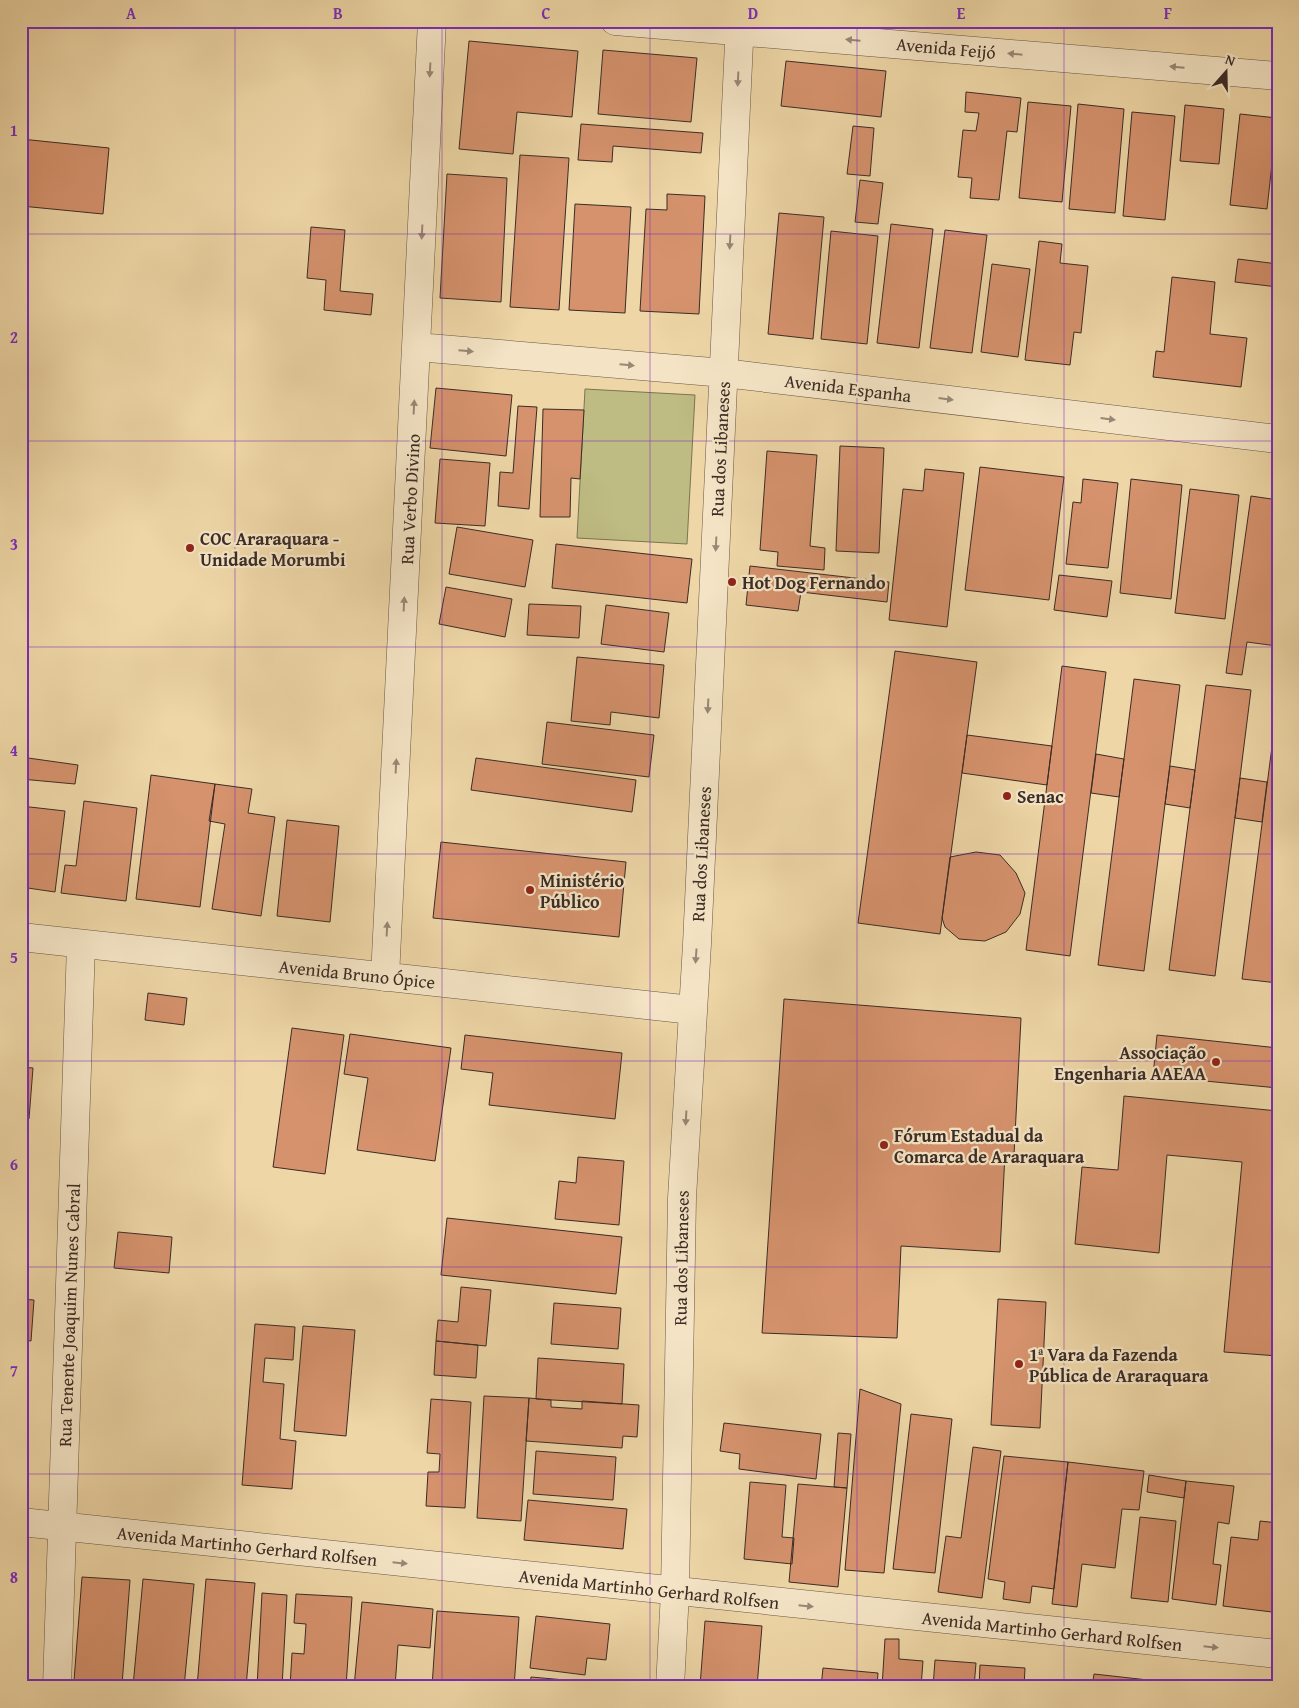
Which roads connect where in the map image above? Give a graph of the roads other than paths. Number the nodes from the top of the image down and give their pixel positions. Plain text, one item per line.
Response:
1 (432, 21) edge
2 (614, 21) edge
3 (740, 26) edge
4 (1278, 76) edge
5 (417, 347) junction
6 (724, 373) junction
7 (1278, 439) edge
8 (21, 937) edge
9 (81, 944) junction
10 (385, 977) junction
11 (692, 1010) junction
12 (21, 1522) edge
13 (62, 1526) junction
14 (675, 1592) junction
15 (1278, 1654) edge
16 (57, 1687) edge
17 (670, 1687) edge

1 -> 5 street, Rua Verbo Divino
2 - 3 street, Avenida Feijó
4 -> 3 street, Avenida Feijó
3 -> 6 street, Rua dos Libaneses
5 -> 6 street, Avenida Espanha
10 -> 5 street, Rua Verbo Divino
6 -> 7 street, Avenida Espanha
6 -> 11 street, Rua dos Libaneses
8 - 9 street, Avenida Bruno Ópice
9 - 10 street, Avenida Bruno Ópice
9 - 13 street, Rua Tenente Joaquim Nunes Cabral
10 - 11 street, Avenida Bruno Ópice
11 -> 14 street, Rua dos Libaneses
12 - 13 street, Avenida Martinho Gerhard Rolfsen
13 -> 14 street, Avenida Martinho Gerhard Rolfsen
13 - 16 street, Rua Tenente Joaquim Nunes Cabral
14 -> 15 street, Avenida Martinho Gerhard Rolfsen
14 - 17 street, Rua dos Libaneses

